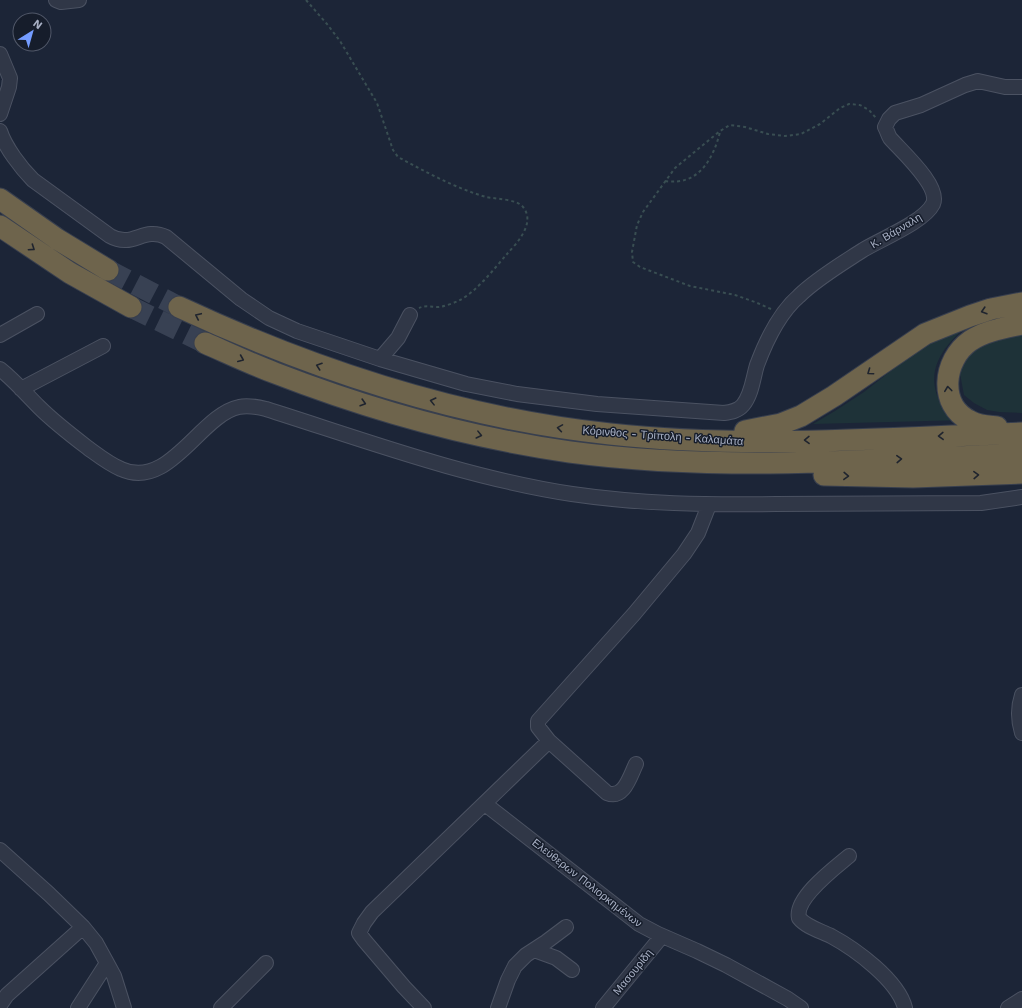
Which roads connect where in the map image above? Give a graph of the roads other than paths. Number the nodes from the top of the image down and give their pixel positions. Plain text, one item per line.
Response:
1 (56, 0) edge
2 (79, 0) edge
3 (0, 54) edge
4 (1022, 87) edge
5 (0, 114) edge
6 (0, 131) edge
7 (0, 199) edge
8 (0, 226) edge
9 (108, 270) tunnel mouth
10 (1022, 303) edge
11 (131, 307) tunnel mouth
12 (180, 307) tunnel mouth
13 (36, 314) dead end
14 (410, 315) road end
15 (1022, 324) edge
16 (0, 335) edge
17 (205, 343) tunnel mouth
18 (103, 346) dead end
19 (380, 359) junction
20 (0, 368) edge
21 (21, 389) junction
22 (1022, 429) edge
23 (1022, 433) edge
24 (613, 435) junction
25 (1022, 454) edge
26 (612, 456) junction
27 (1022, 473) edge
28 (1022, 497) edge
29 (709, 505) junction
30 (1022, 695) edge
31 (1022, 733) edge
32 (549, 741) junction
33 (636, 764) dead end
34 (485, 804) junction
35 (0, 850) edge
36 (849, 856) dead end
37 (83, 927) junction
38 (566, 927) dead end
39 (662, 936) junction
40 (534, 950) junction
41 (107, 963) junction
42 (266, 963) dead end
43 (572, 970) dead end
44 (1022, 999) edge
45 (0, 1005) edge
46 (78, 1008) edge
47 (124, 1008) edge
48 (221, 1008) edge
49 (424, 1008) edge
50 (498, 1008) edge
51 (603, 1008) edge
52 (801, 1008) edge
53 (905, 1008) edge
54 (1008, 1008) edge

1 - 2 street
3 - 5 street
4 - 19 street, Κ. Βάρναλη
6 - 19 street
7 - 9 highway
8 -> 11 highway
10 -> 24 highway
24 -> 12 highway, Κόρινθος - Τρίπολη - Καλαμάτα
13 - 16 street
14 - 19 street
22 -> 15 highway
17 -> 26 highway, Κόρινθος - Τρίπολη - Καλαμάτα
18 - 21 street
20 - 21 street
21 - 29 street
23 -> 24 highway, Κόρινθος - Τρίπολη - Καλαμάτα
26 -> 25 highway, Κόρινθος - Τρίπολη - Καλαμάτα
26 -> 27 highway
28 - 29 street
29 - 32 street
30 - 31 street
32 - 33 street
32 - 34 street
34 - 39 street, Ελεύθερων Πολιορκημένων
34 - 49 street
35 - 37 street
36 - 53 street
37 - 41 street
37 - 45 street
38 - 40 street
39 - 51 street, Μασουρίδη
39 - 52 street, Ελεύθερων Πολιορκημένων
40 - 43 street
40 - 50 street
41 - 46 street
41 - 47 street
42 - 48 street
44 - 54 street

